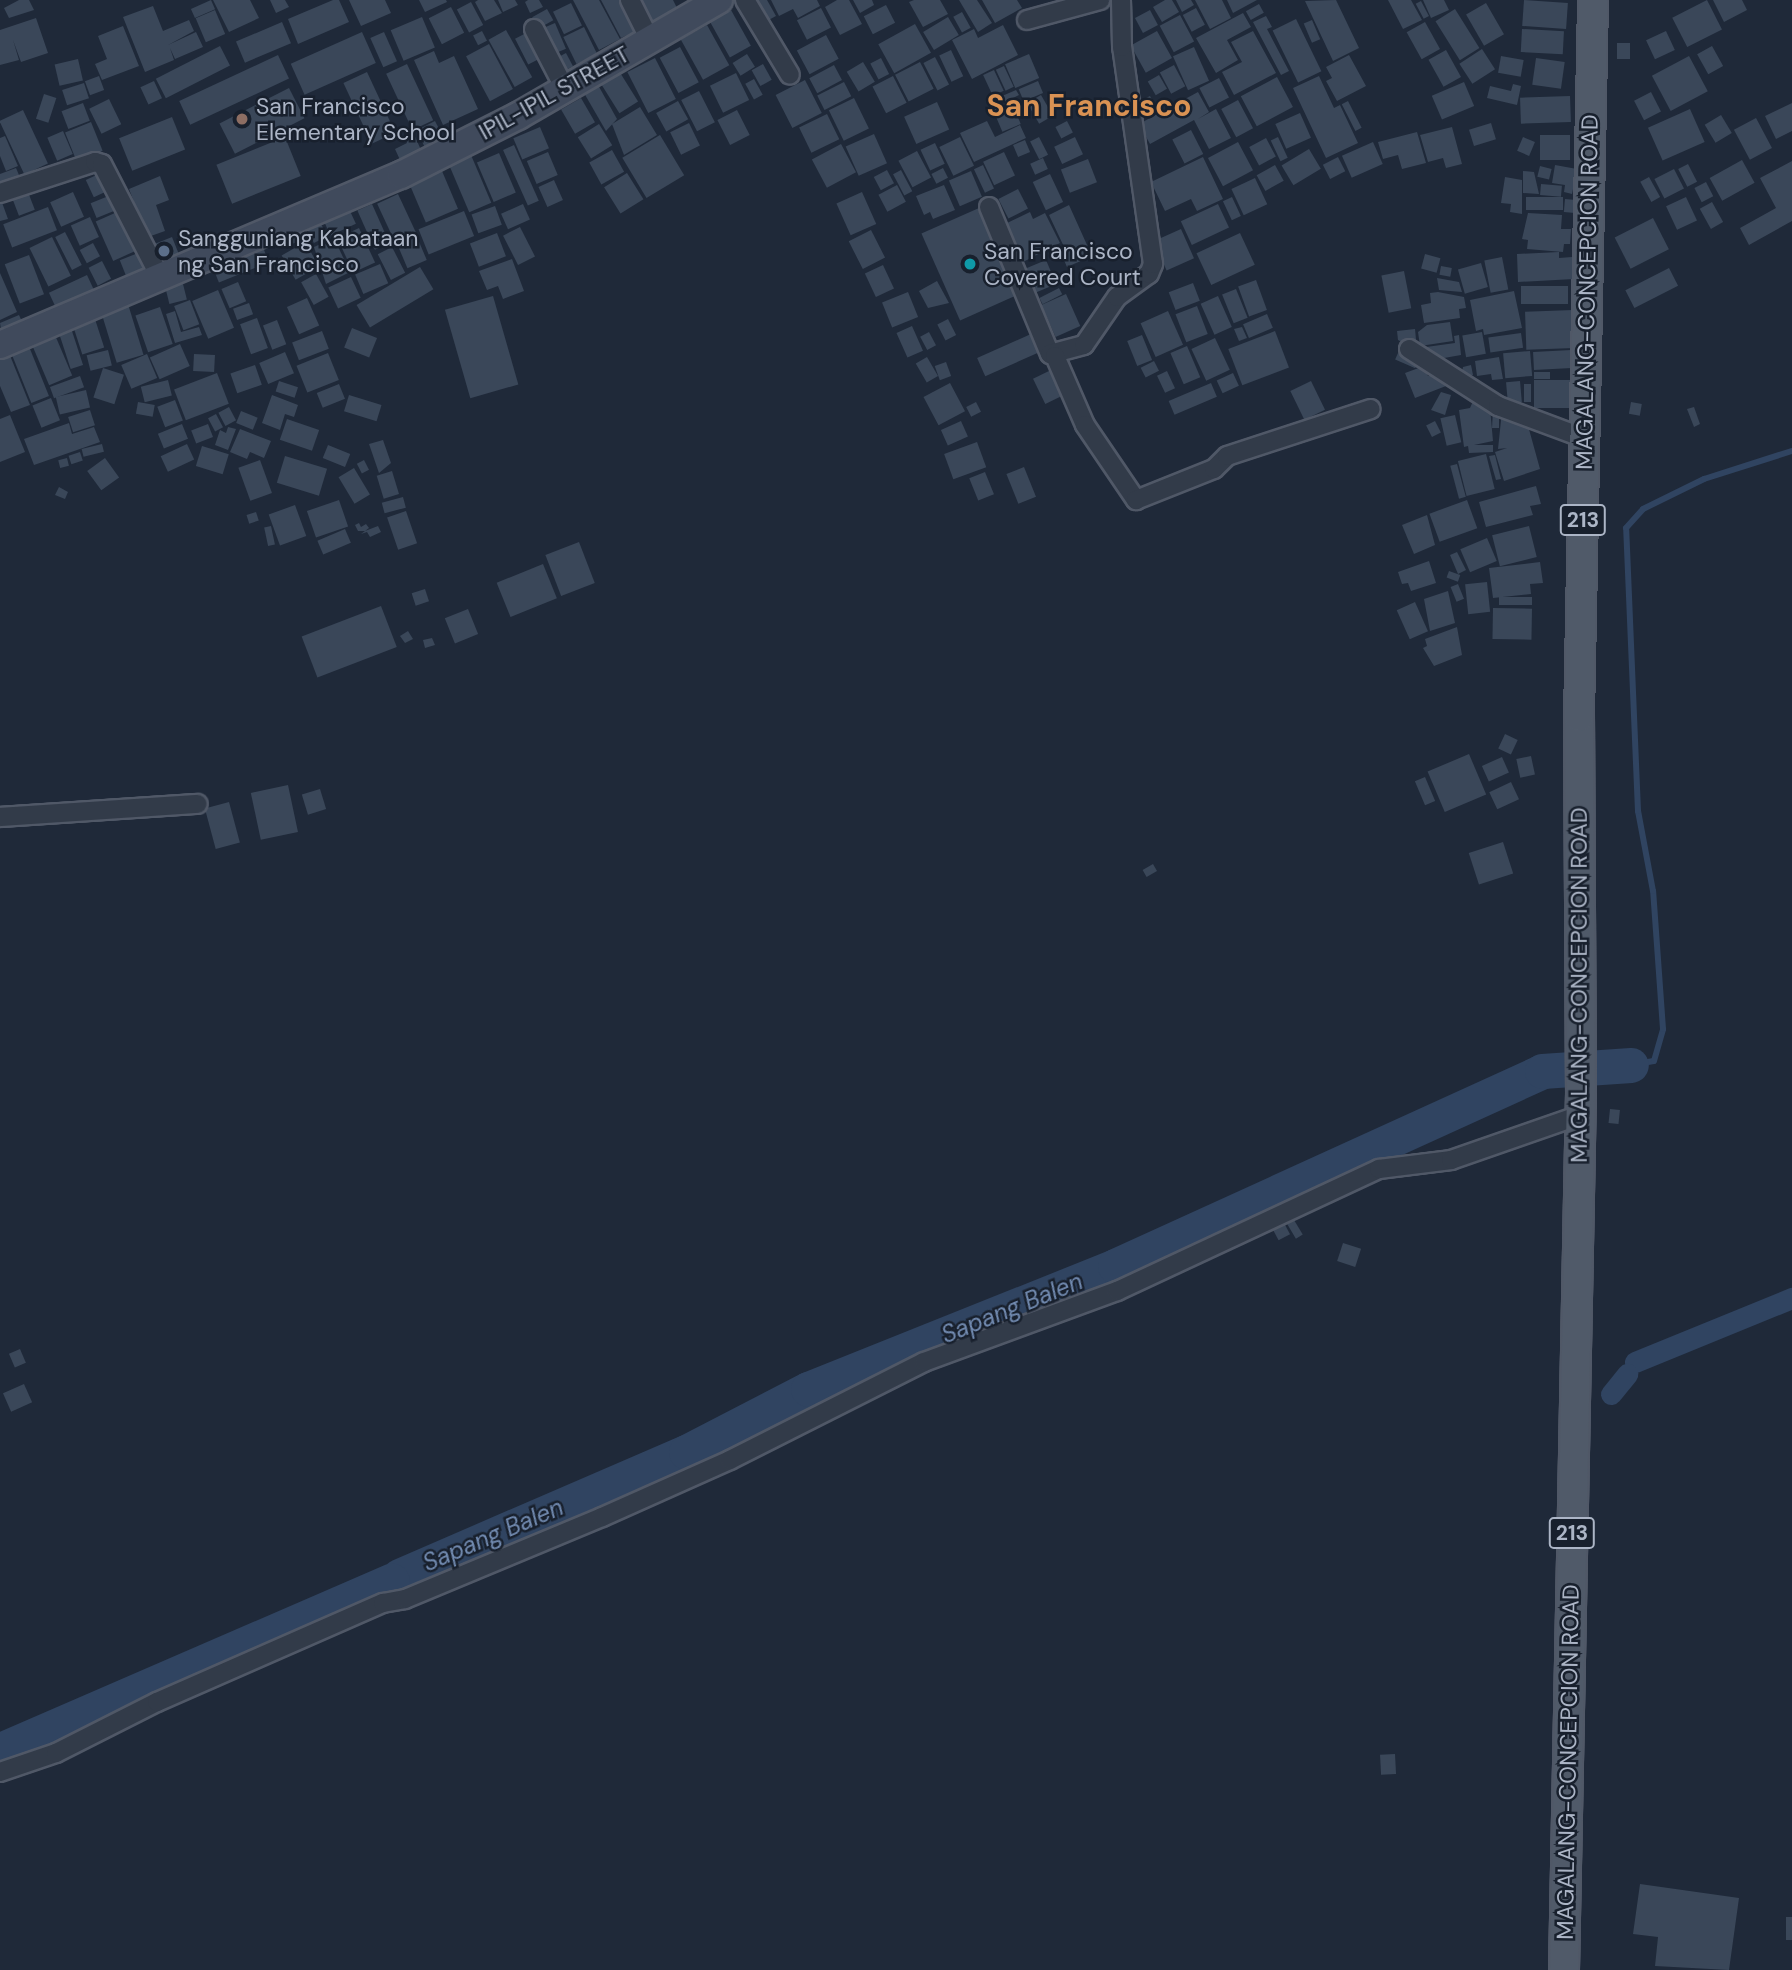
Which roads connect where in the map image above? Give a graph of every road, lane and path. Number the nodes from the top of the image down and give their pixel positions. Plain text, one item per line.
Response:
1 (630, 0) edge
2 (744, 0) edge
3 (1100, 0) edge
4 (1121, 0) edge
5 (1593, 0) edge
6 (715, 1) edge
7 (1027, 20) dead end
8 (534, 29) dead end
9 (650, 40) junction
10 (790, 75) dead end
11 (565, 89) junction
12 (0, 193) edge
13 (989, 206) dead end
14 (160, 277) junction
15 (0, 345) edge
16 (1409, 349) dead end
17 (1055, 356) junction
18 (1371, 409) dead end
19 (1584, 438) junction
20 (198, 804) dead end
21 (0, 817) edge
22 (1580, 1105) junction
23 (0, 1772) edge
24 (1564, 1970) edge

1 - 9 street
2 - 10 street
3 - 7 street
4 - 17 street
5 - 19 main road, MAGALANG-CONCEPCION ROAD / 213
6 - 9 street, IPIL-IPIL STREET
8 - 11 street
9 - 11 street, IPIL-IPIL STREET
11 - 14 street, IPIL-IPIL STREET
12 - 14 street
13 - 17 street
14 - 15 street, IPIL-IPIL STREET
16 - 19 street
17 - 18 street
19 - 22 main road, MAGALANG-CONCEPCION ROAD / 213
20 - 21 street
22 - 23 street
22 - 24 main road, MAGALANG-CONCEPCION ROAD / 213

